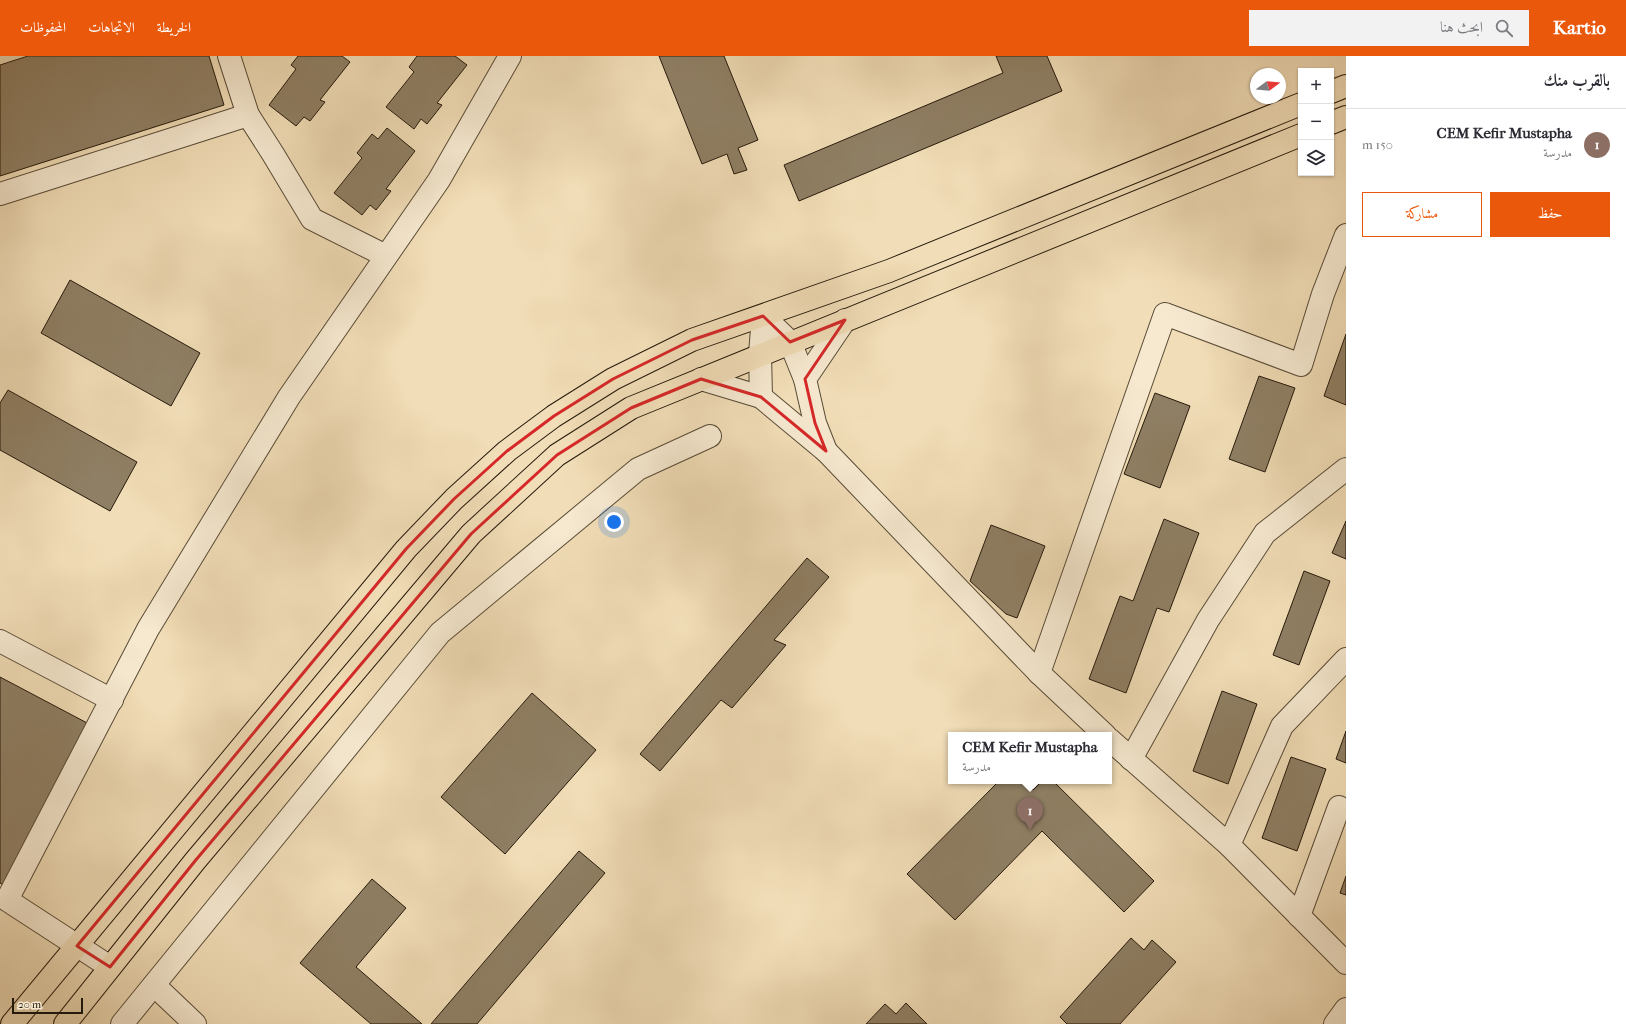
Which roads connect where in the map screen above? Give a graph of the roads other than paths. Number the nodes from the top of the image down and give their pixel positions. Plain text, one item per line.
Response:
1 (229, 56) edge
2 (510, 56) edge
3 (1346, 86) edge
4 (1334, 91) edge
5 (1298, 105) edge
6 (248, 115) junction
7 (1346, 117) edge
8 (1334, 122) edge
9 (1298, 136) edge
10 (0, 194) edge
11 (1346, 235) edge
12 (386, 256) junction
13 (763, 316) junction
14 (845, 320) junction
15 (790, 342) junction
16 (760, 354) junction
17 (702, 379) junction
18 (805, 379) junction
19 (761, 397) junction
20 (710, 436) dead end
21 (826, 451) junction
22 (1346, 469) edge
23 (0, 641) edge
24 (1346, 659) edge
25 (1039, 673) junction
26 (112, 700) junction
27 (1102, 732) edge
28 (1112, 742) edge
29 (1131, 759) junction
30 (1339, 807) dead end
31 (1229, 845) junction
32 (2, 903) edge
33 (1299, 916) junction
34 (76, 946) junction
35 (1346, 963) edge
36 (110, 967) junction
37 (154, 985) junction
38 (1346, 1009) edge
39 (12, 1024) edge
40 (65, 1024) edge
41 (122, 1024) edge
42 (195, 1024) edge
43 (1335, 1024) edge

1 - 6 street
2 - 12 street
3 - 4 main road
5 - 13 main road
6 - 10 street
6 - 12 street
7 - 8 main road
9 - 14 main road
11 - 25 street
12 - 26 street
13 - 15 street
13 - 16 street
13 - 34 main road
14 - 15 main road
14 - 18 street
15 - 16 main road
15 - 18 street
16 - 17 main road
16 - 19 street
17 - 19 street
17 - 36 main road
18 - 21 street
19 - 21 street
20 - 37 street
21 - 25 street
22 - 29 street
23 - 26 street
24 - 31 street
25 - 27 street
26 - 32 street
28 - 29 street
29 - 31 street
30 - 33 street
31 - 33 street
32 - 34 street
33 - 35 street
34 - 36 street
34 - 39 main road
36 - 40 main road
37 - 41 street
37 - 42 street
38 - 43 street

